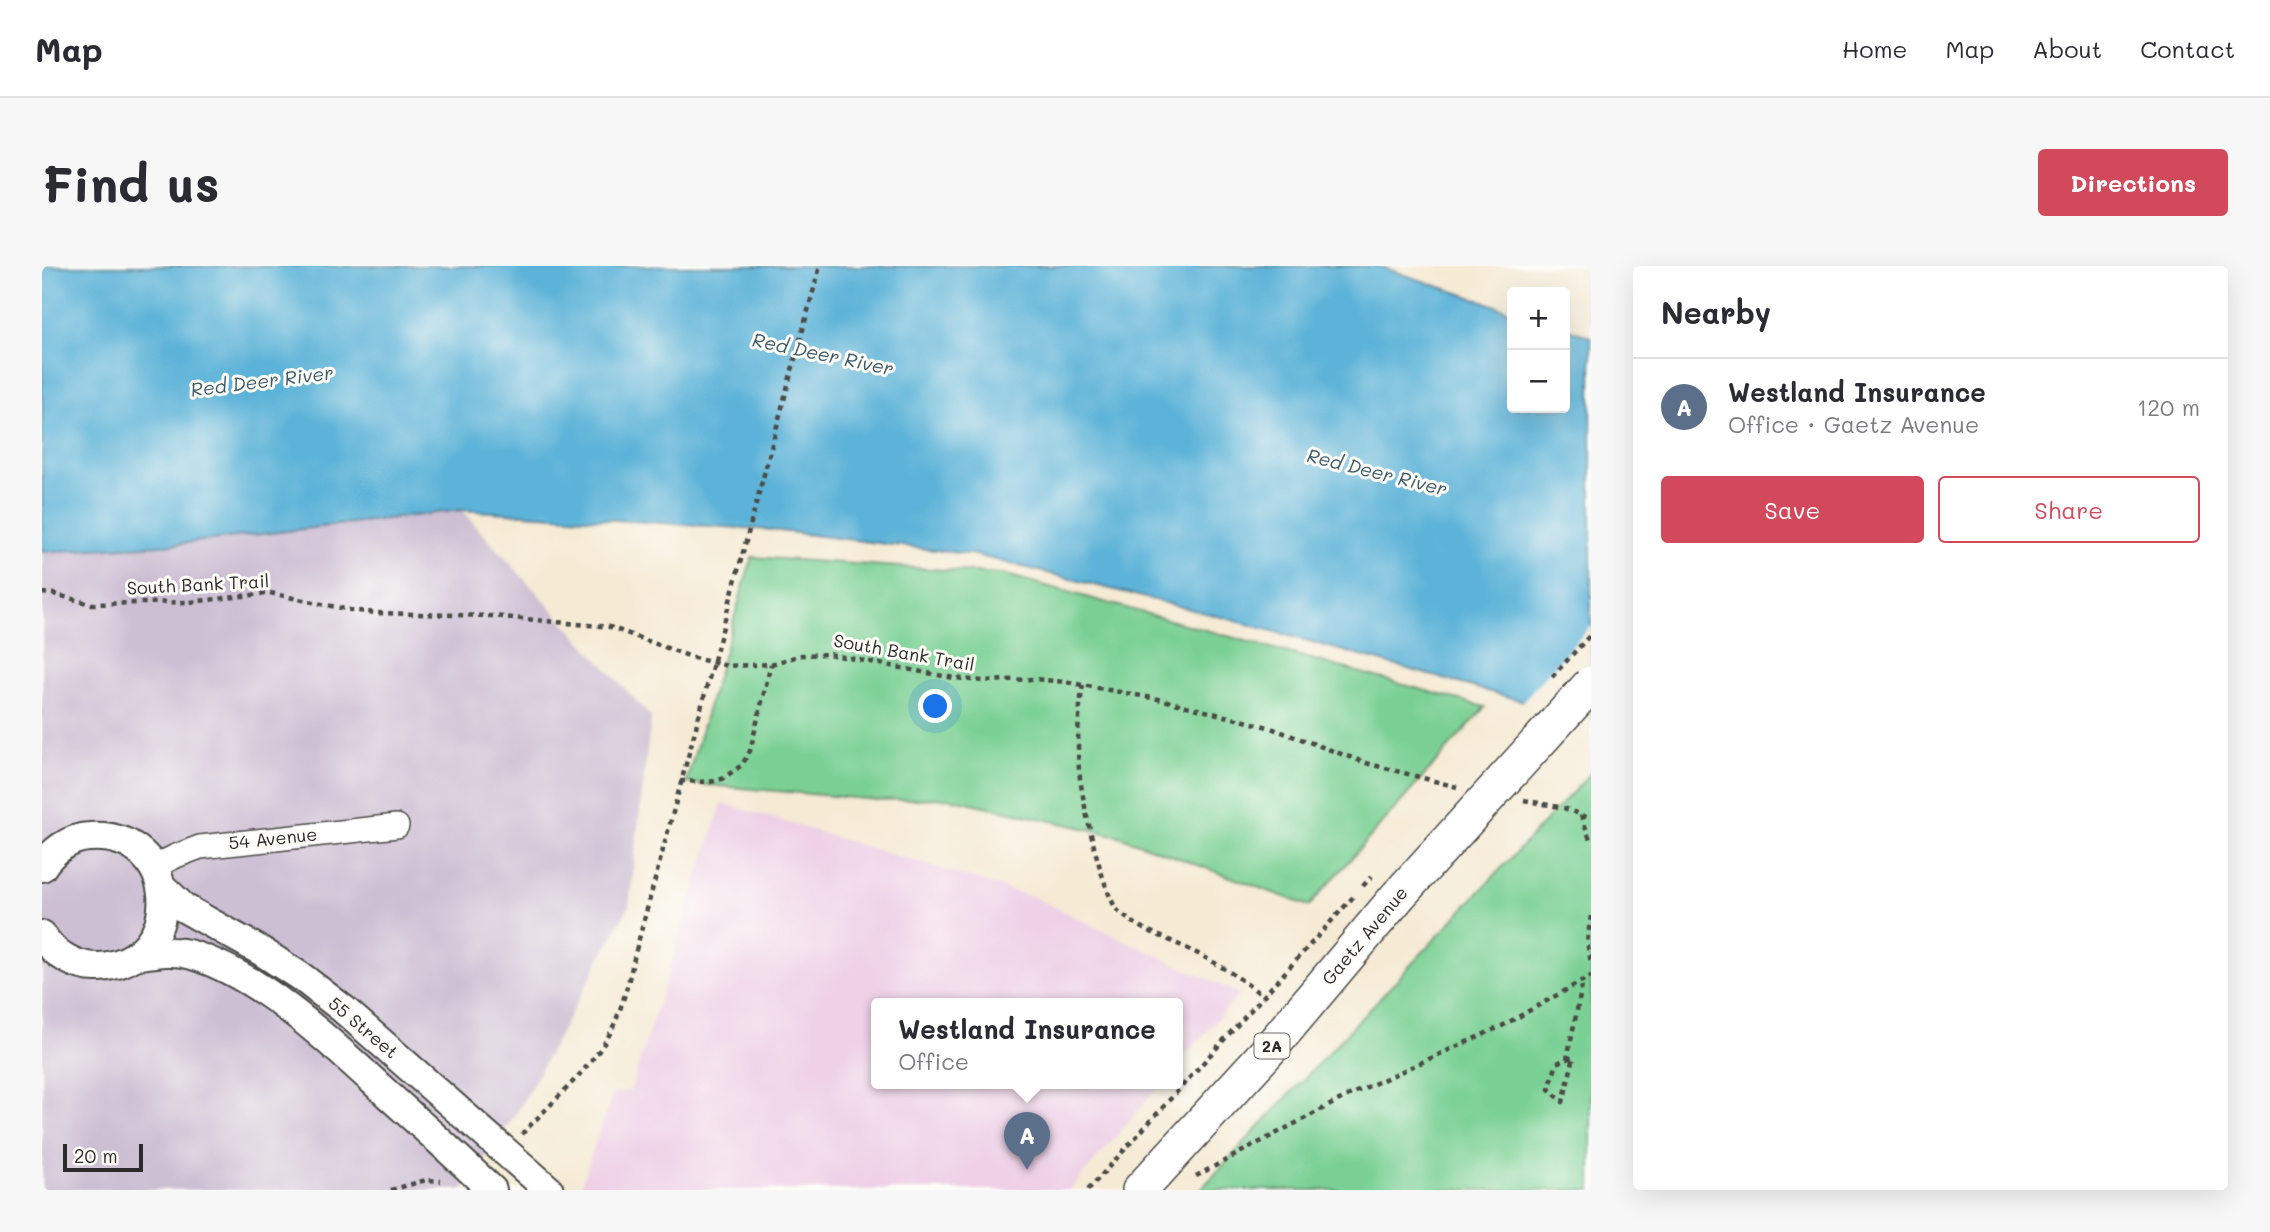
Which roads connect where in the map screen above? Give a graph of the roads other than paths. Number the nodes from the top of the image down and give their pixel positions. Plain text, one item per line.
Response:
1 (1591, 684) edge
2 (397, 826) dead end
3 (43, 865) edge
4 (158, 877) junction
5 (43, 939) edge
6 (134, 956) junction
7 (492, 1190) edge
8 (549, 1190) edge
9 (1140, 1190) edge

1 - 9 main road, Gaetz Avenue / 2A, bridge
2 - 4 street, 54 Avenue
3 - 4 street, 55 Street
4 - 6 street
4 - 8 street, 55 Street
5 - 6 street, 55 Street
6 - 7 street, 55 Street

